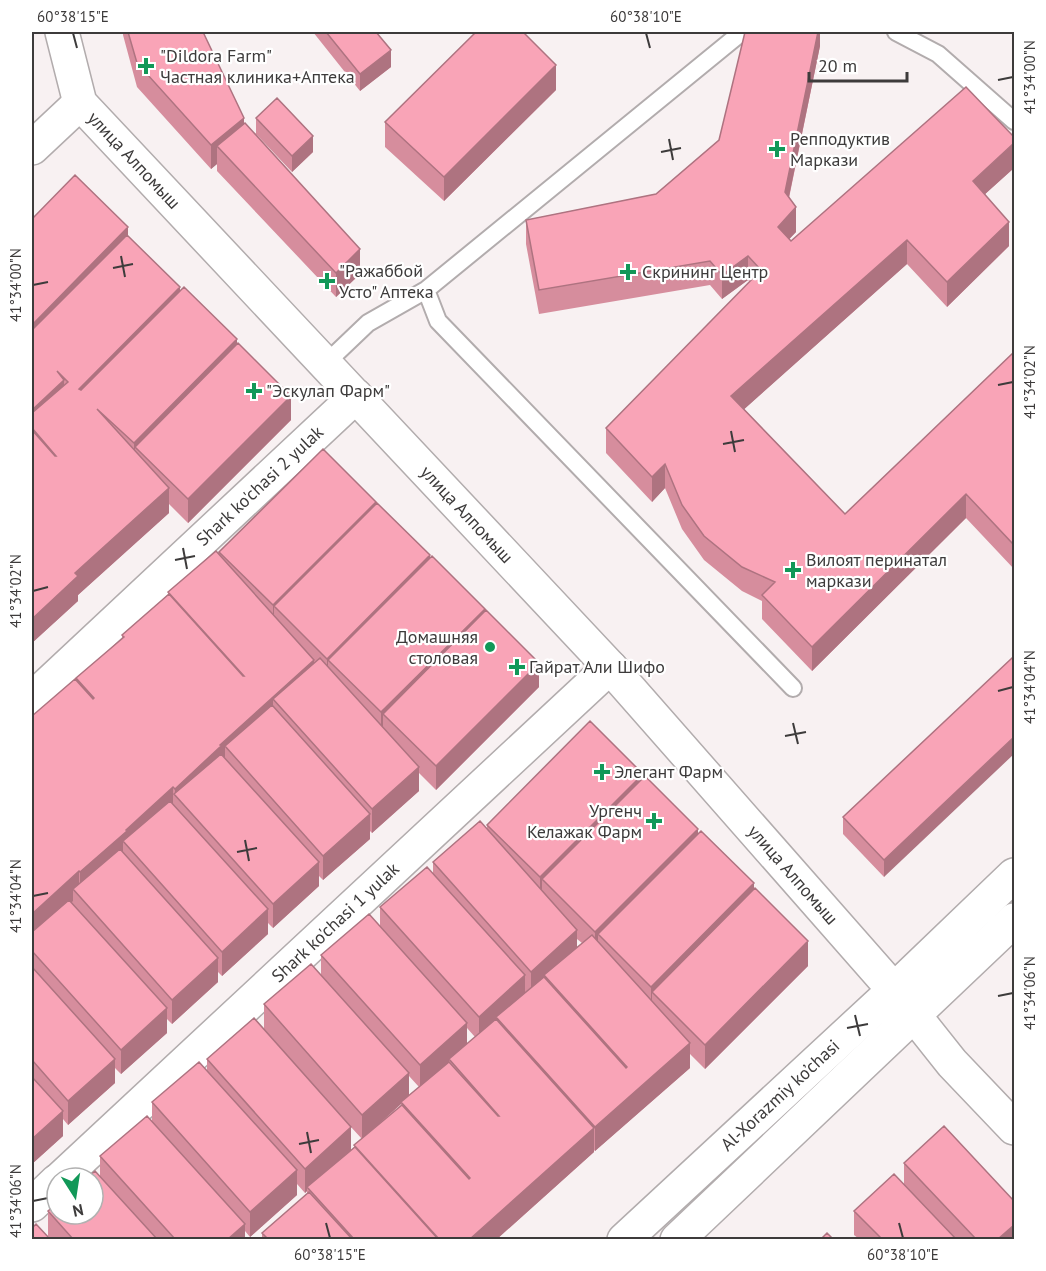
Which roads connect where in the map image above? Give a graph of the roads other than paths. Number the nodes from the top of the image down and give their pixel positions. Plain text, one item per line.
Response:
1 (62, 32) edge
2 (742, 32) edge
3 (896, 32) edge
4 (80, 103) junction
5 (1014, 121) edge
6 (32, 148) edge
7 (426, 290) junction
8 (325, 364) junction
9 (356, 396) junction
10 (610, 667) junction
11 (793, 688) dead end
12 (32, 699) edge
13 (1014, 875) edge
14 (1014, 921) edge
15 (894, 990) junction
16 (914, 1016) junction
17 (1014, 1128) edge
18 (74, 1166) edge
19 (45, 1193) edge
20 (32, 1205) edge
21 (624, 1239) edge
22 (676, 1239) edge

1 - 4 street, улица Алпомыш
2 - 7 lane
3 - 5 lane
4 - 6 street
4 - 8 street, улица Алпомыш
7 - 8 lane
7 - 11 lane
8 - 9 street, улица Алпомыш
9 - 10 street, улица Алпомыш
9 - 12 street, Shark ko'chasi 2 yulak
10 - 15 street, улица Алпомыш
10 - 18 street, Shark ko'chasi 1 yulak
13 - 15 street, Al-Xorazmiy ko’chasi
14 - 16 street, Al-Xorazmiy ko’chasi
15 - 16 street, улица Алпомыш
15 - 21 street, Al-Xorazmiy ko’chasi
16 - 17 street, улица Алпомыш
16 - 22 street, Al-Xorazmiy ko’chasi
19 - 20 street

